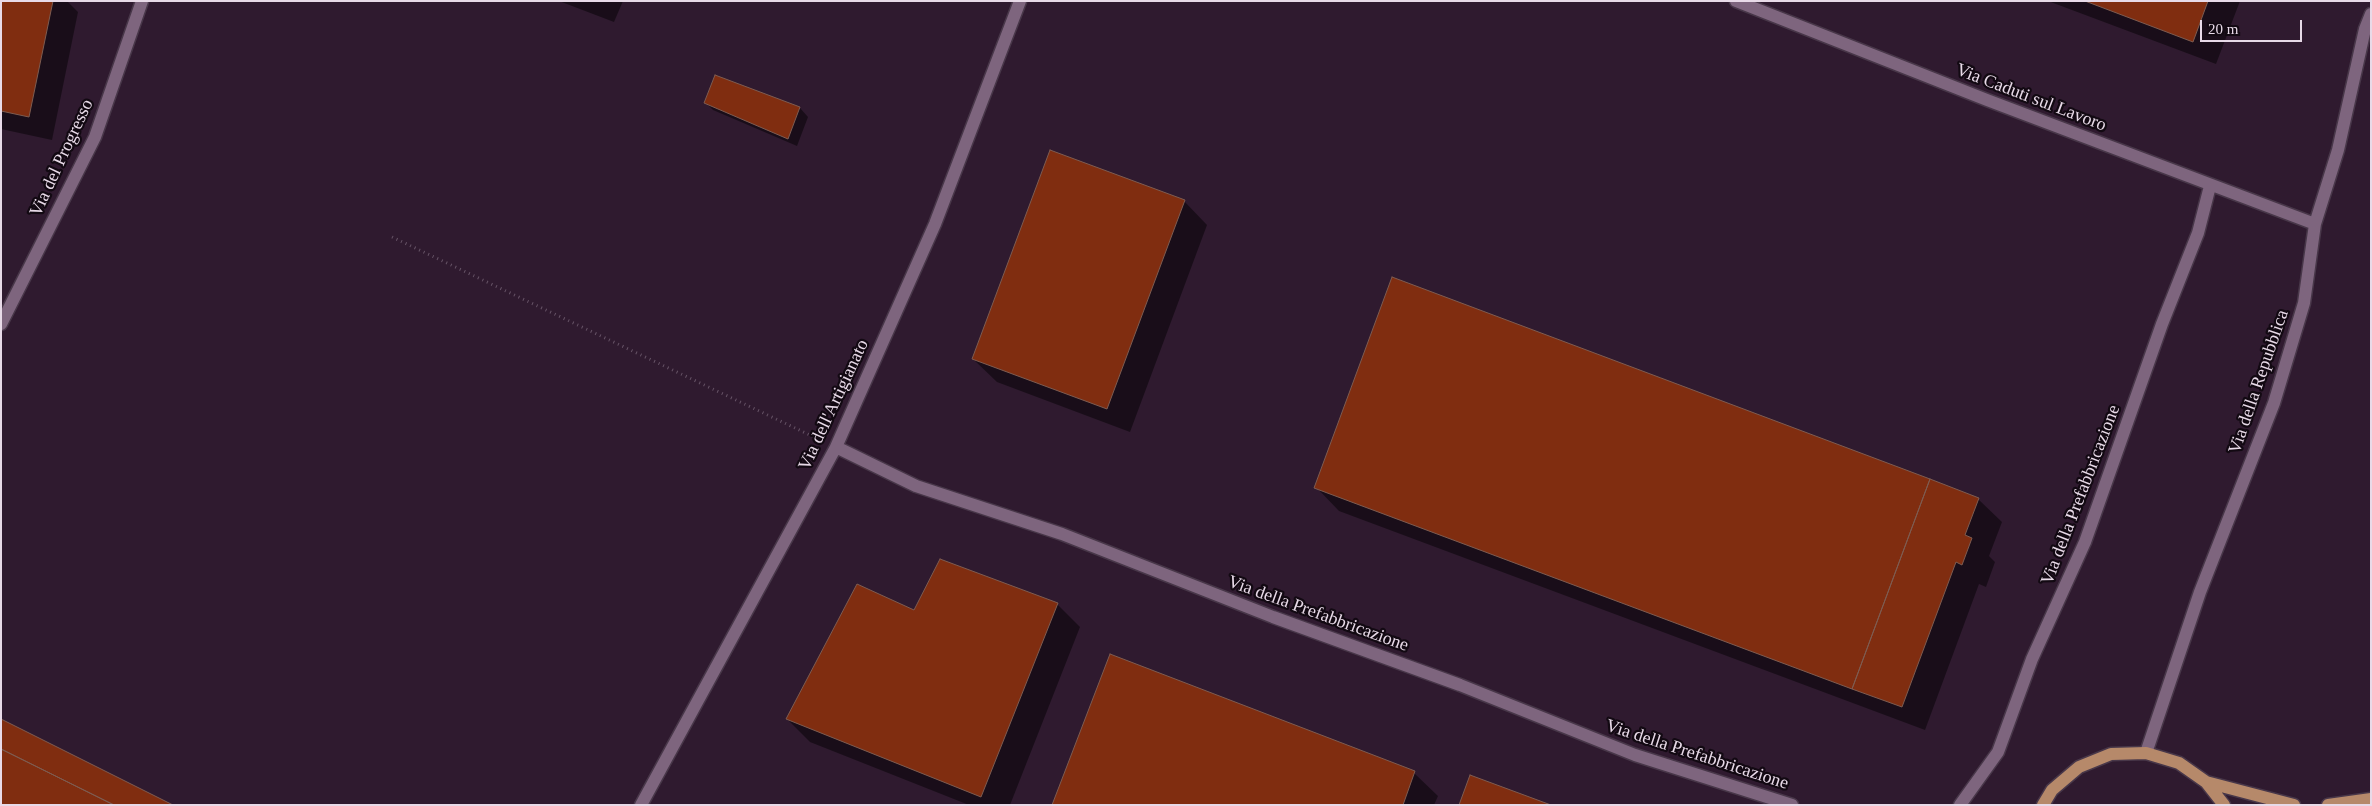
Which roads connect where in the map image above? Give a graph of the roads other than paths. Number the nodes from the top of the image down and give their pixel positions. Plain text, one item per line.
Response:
1 (142, 1) edge
2 (1020, 1) edge
3 (1736, 1) edge
4 (2371, 14) edge
5 (2210, 186) junction
6 (2314, 224) junction
7 (1, 324) edge
8 (836, 447) junction
9 (2146, 753) junction
10 (2206, 782) junction
11 (2371, 800) edge
12 (641, 805) edge
13 (1792, 805) edge
14 (1960, 805) edge
15 (2042, 805) edge
16 (2224, 805) edge
17 (2294, 805) edge
18 (2328, 805) edge

1 - 7 street, Via del Progresso
2 - 8 street, Via dell'Artigianato
3 - 5 street, Via Caduti sul Lavoro
4 - 6 street, Via della Repubblica
5 - 6 street, Via Caduti sul Lavoro
5 - 14 street, Via della Prefabbricazione
6 - 9 street, Via della Repubblica
8 - 12 street, Via dell'Artigianato
8 - 13 street, Via della Prefabbricazione
9 - 10 main road
9 - 15 main road
10 - 16 main road
10 - 17 main road
11 - 18 main road

